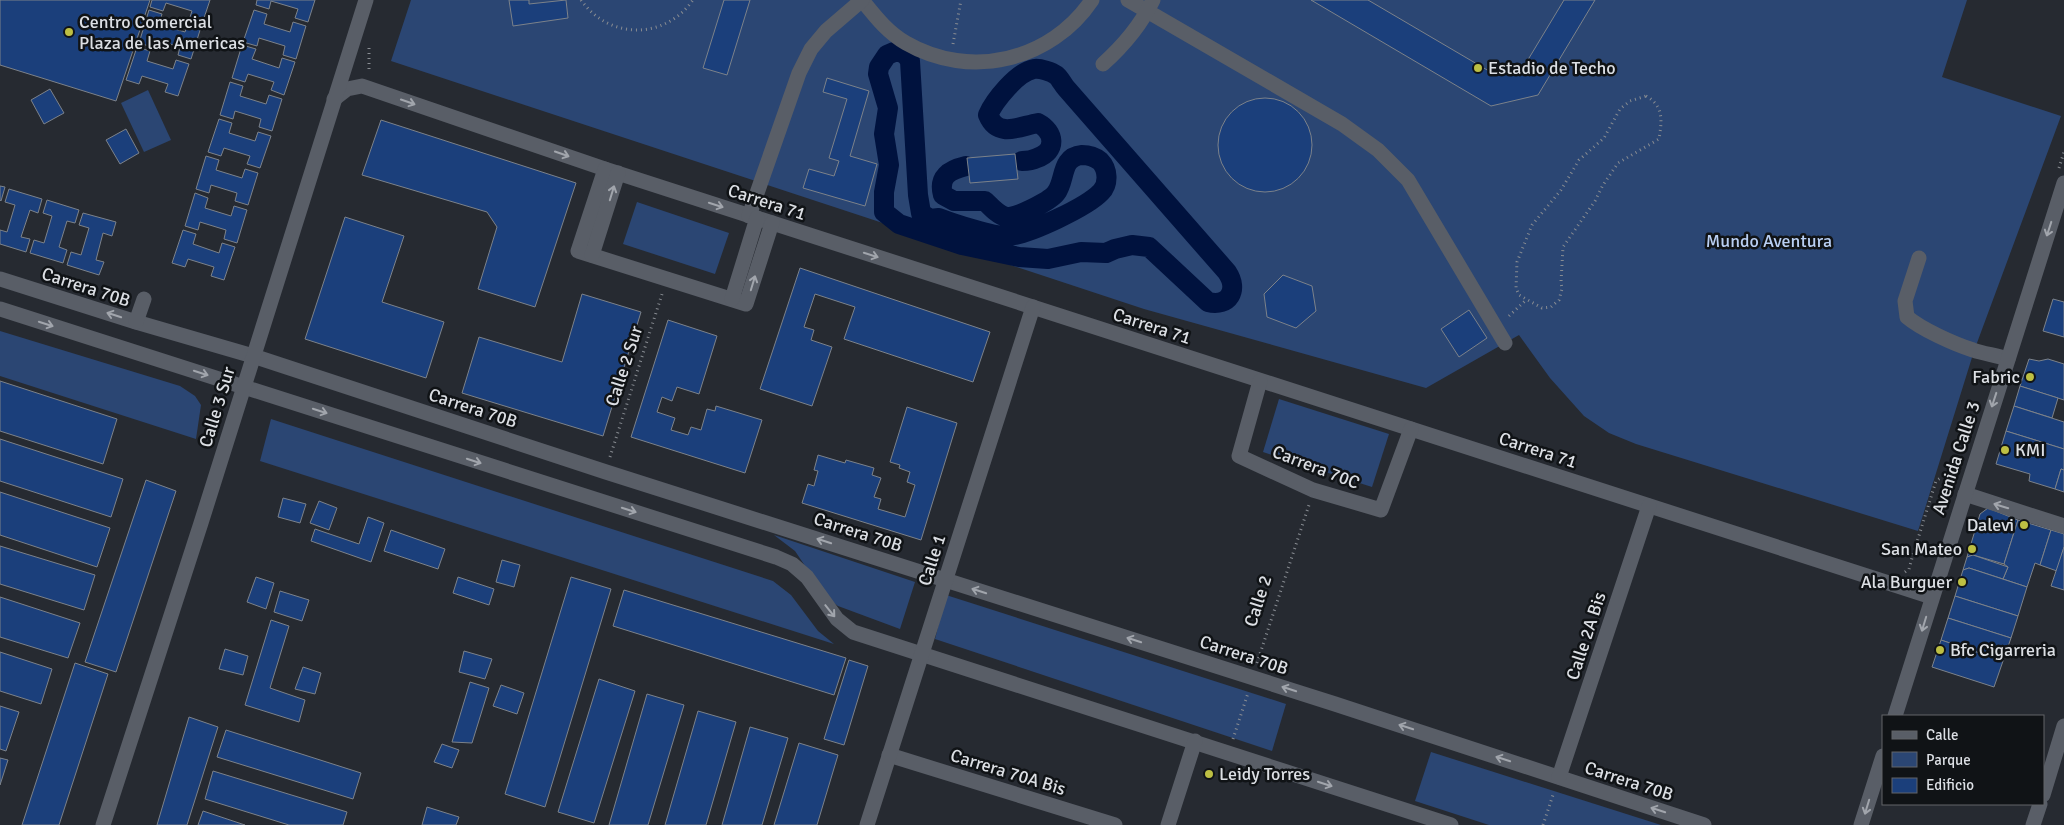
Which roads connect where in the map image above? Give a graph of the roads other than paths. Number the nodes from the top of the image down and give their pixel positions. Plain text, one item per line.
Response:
1 (366, 0) edge
2 (862, 0) edge
3 (1092, 0) edge
4 (1128, 0) edge
5 (1150, 5) edge
6 (348, 55) junction
7 (1103, 64) dead end
8 (362, 86) junction
9 (334, 99) junction
10 (612, 171) junction
11 (2064, 182) edge
12 (759, 219) junction
13 (1919, 258) dead end
14 (0, 279) edge
15 (144, 300) dead end
16 (1033, 307) junction
17 (0, 309) edge
18 (136, 322) junction
19 (1504, 343) dead end
20 (253, 356) junction
21 (2008, 359) junction
22 (1260, 381) junction
23 (244, 386) junction
24 (1411, 429) junction
25 (1965, 494) junction
26 (1649, 506) junction
27 (2064, 526) edge
28 (945, 580) junction
29 (1932, 597) junction
30 (922, 654) junction
31 (1895, 715) edge
32 (2064, 726) edge
33 (1195, 742) junction
34 (889, 755) junction
35 (1882, 759) edge
36 (1559, 777) junction
37 (2044, 791) edge
38 (2040, 805) edge
39 (1427, 821) edge
40 (103, 825) edge
41 (866, 825) edge
42 (1116, 825) edge
43 (1168, 825) edge
44 (1451, 825) edge
45 (1704, 825) edge
46 (1861, 825) edge
47 (2033, 825) edge

1 - 6 street, Calle 3 Sur
2 - 3 street
2 - 12 street
4 - 5 street
5 - 7 street
5 - 19 street
6 - 8 street
6 - 9 street, Calle 3 Sur
8 - 9 street
8 -> 10 street, Carrera 71
9 - 20 street, Calle 3 Sur
10 -> 12 street, Carrera 71
10 - 12 street
11 -> 21 street, Avenida Calle 3
12 -> 16 street, Carrera 71
13 - 21 street
18 -> 14 street, Carrera 70B
15 - 18 street
16 - 22 street, Carrera 71
16 - 28 street, Calle 1
17 -> 23 street
18 - 20 street, Carrera 70B
20 - 23 street, Calle 3 Sur
28 -> 20 street, Carrera 70B
21 -> 25 street, Avenida Calle 3
22 - 24 street, Carrera 71
22 - 24 street, Carrera 70C
23 -> 30 street
23 - 40 street, Calle 3 Sur
24 - 26 street, Carrera 71
27 -> 25 street
25 - 29 street, Avenida Calle 3
26 - 29 street, Carrera 71
26 - 36 street, Calle 2A Bis
28 - 30 street, Calle 1
36 -> 28 street, Carrera 70B
29 -> 31 street, Avenida Calle 3
30 - 33 street
30 - 34 street, Calle 1
32 - 37 street
33 -> 39 street
33 - 43 street
34 - 41 street, Calle 1
34 - 42 street, Carrera 70A Bis
35 -> 46 street
45 -> 36 street, Carrera 70B
38 - 47 street
39 - 44 street

